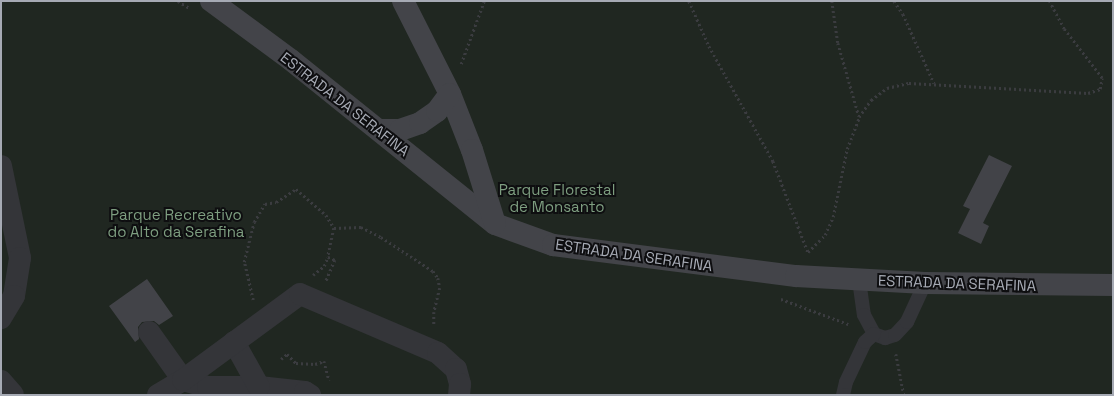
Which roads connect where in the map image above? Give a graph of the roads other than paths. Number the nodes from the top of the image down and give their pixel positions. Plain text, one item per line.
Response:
1 (212, 1) edge
2 (403, 1) edge
3 (450, 94) junction
4 (379, 130) junction
5 (1, 166) edge
6 (495, 224) junction
7 (859, 280) junction
8 (925, 283) junction
9 (1113, 285) edge
10 (1, 318) edge
11 (150, 332) dead end
12 (874, 334) junction
13 (242, 336) junction
14 (183, 380) junction
15 (1, 381) edge
16 (259, 387) junction
17 (13, 395) edge
18 (158, 395) edge
19 (310, 395) edge
20 (459, 395) edge
21 (844, 395) edge

1 - 4 street, ESTRADA DA SERAFINA
2 - 3 street
3 - 4 street
3 - 6 street
4 - 6 street, ESTRADA DA SERAFINA
5 - 10 street
6 - 7 street, ESTRADA DA SERAFINA
7 - 8 street, ESTRADA DA SERAFINA
7 - 12 lane
8 - 9 street, ESTRADA DA SERAFINA
8 - 12 lane
11 - 14 street
12 - 21 lane
13 - 14 street
13 - 16 street
13 - 20 street
14 - 16 street
14 - 18 street
15 - 17 street
16 - 19 street

